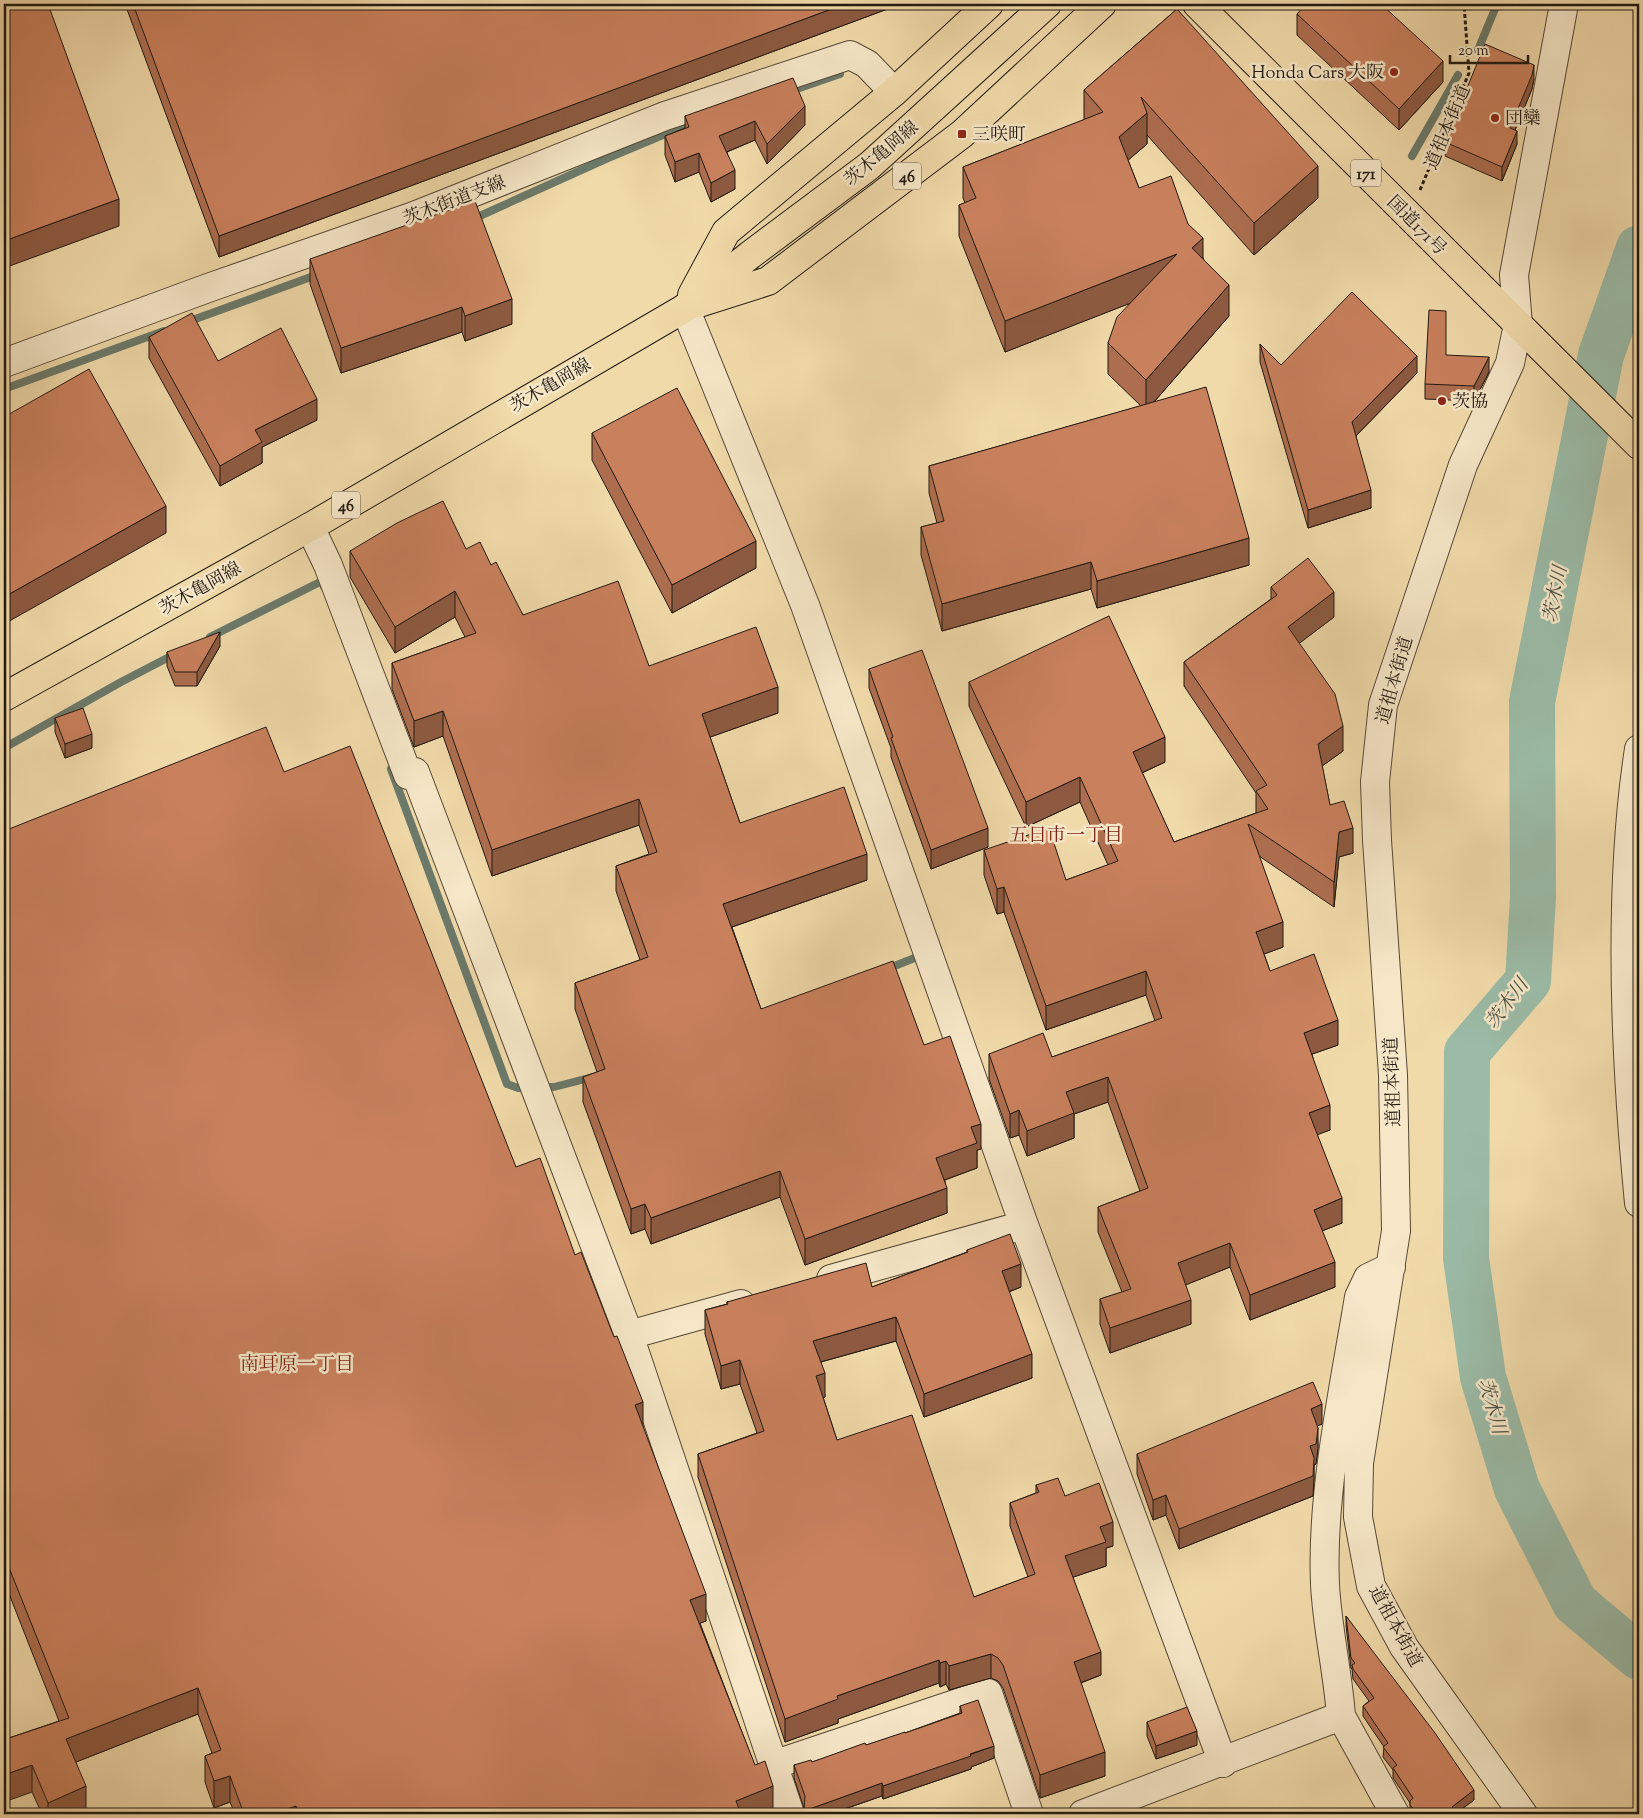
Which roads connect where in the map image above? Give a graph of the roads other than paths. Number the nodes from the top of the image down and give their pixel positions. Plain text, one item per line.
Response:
1 (989, 4) edge
2 (1047, 4) edge
3 (1102, 4) edge
4 (1197, 4) edge
5 (1564, 4) edge
6 (1214, 13) edge
7 (894, 92) junction
8 (686, 308) junction
9 (1526, 333) junction
10 (4, 363) edge
11 (1639, 445) edge
12 (310, 527) junction
13 (4, 697) edge
14 (1639, 749) edge
15 (1639, 1203) edge
16 (1024, 1225) junction
17 (1391, 1267) junction
18 (802, 1287) edge
19 (764, 1297) edge
20 (629, 1335) junction
21 (1341, 1716) junction
22 (1223, 1763) junction
23 (773, 1765) junction
24 (790, 1814) edge
25 (1029, 1814) edge
26 (1083, 1814) edge
27 (1395, 1814) edge
28 (1523, 1814) edge

1 - 7 main road
2 - 8 main road, 茨木亀岡線 / 46
3 - 8 main road, 46
4 - 6 main road, 国道171号 / 171
5 - 9 street, 道祖本街道
6 - 9 main road, 国道171号 / 171
7 - 8 main road
7 - 10 street, 茨木街道支線
8 - 12 main road, 茨木亀岡線 / 46
8 - 16 street
9 - 11 main road, 国道171号 / 171
9 - 17 street, 道祖本街道
12 - 13 main road, 茨木亀岡線 / 46
12 - 20 street
14 - 15 street
16 - 18 street
16 - 22 street
17 - 21 street
17 - 28 street, 道祖本街道
19 - 20 street
20 - 23 street
21 - 22 street
21 - 27 street
22 - 26 street
23 - 24 street
23 - 25 street

